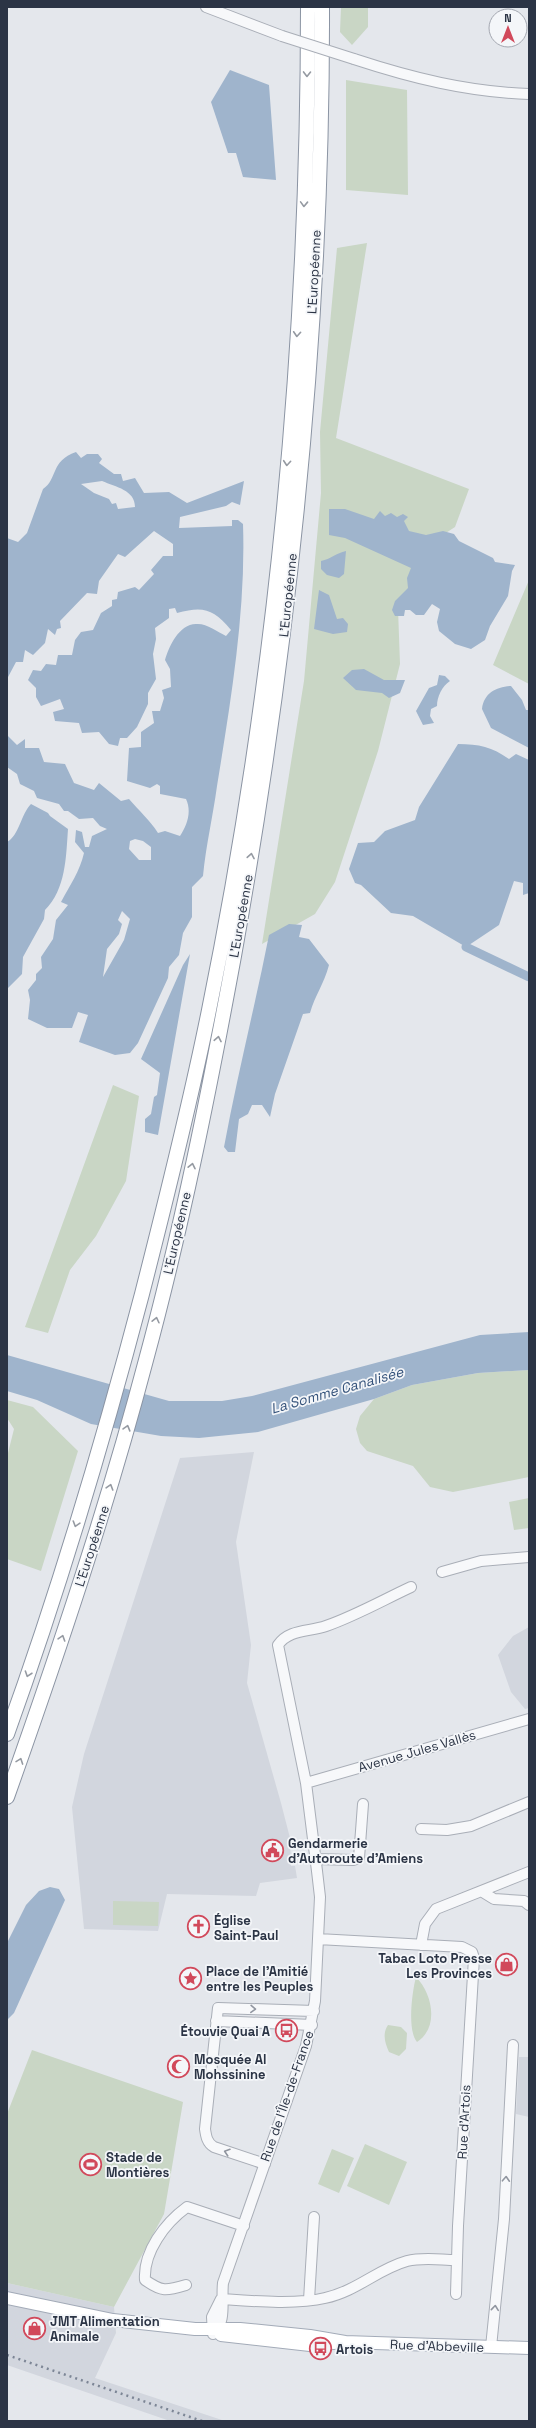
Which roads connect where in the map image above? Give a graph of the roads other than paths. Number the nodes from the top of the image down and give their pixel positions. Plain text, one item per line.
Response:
1 (206, 7) edge
2 (308, 7) edge
3 (322, 7) edge
4 (529, 94) edge
5 (529, 1557) edge
6 (442, 1572) dead end
7 (411, 1587) dead end
8 (529, 1719) edge
9 (7, 1734) edge
10 (306, 1783) junction
11 (7, 1797) edge
12 (529, 1802) edge
13 (363, 1804) dead end
14 (421, 1829) dead end
15 (316, 1859) junction
16 (529, 1872) edge
17 (481, 1890) junction
18 (529, 1905) edge
19 (318, 1939) junction
20 (421, 1945) junction
21 (314, 2011) junction
22 (216, 2021) junction
23 (312, 2025) junction
24 (513, 2045) dead end
25 (264, 2164) junction
26 (314, 2217) dead end
27 (244, 2226) junction
28 (456, 2260) junction
29 (186, 2284) dead end
30 (456, 2294) dead end
31 (7, 2298) edge
32 (221, 2298) junction
33 (309, 2300) junction
34 (215, 2331) junction
35 (491, 2347) junction
36 (529, 2348) edge

1 - 4 street, bridge
2 -> 9 highway, L'Européenne
11 -> 3 highway, L'Européenne
5 - 6 street
7 - 10 street, Rue de l'Île-de-France
8 - 10 street, Avenue Jules Vallès
10 - 15 street, Rue de l'Île-de-France
12 - 14 street
13 - 15 street
15 - 19 street, Rue de l'Île-de-France
16 - 17 street
17 - 18 street
17 - 20 street
19 - 20 street
19 - 21 street, Rue de l'Île-de-France
20 - 28 street, Rue d'Artois
22 -> 21 street
21 - 23 street, Rue de l'Île-de-France
22 - 23 street
25 -> 22 street
23 - 25 street, Rue de l'Île-de-France
35 -> 24 street
25 - 27 street, Rue de l'Île-de-France
26 - 33 street
27 - 29 street
27 - 32 street, Rue de l'Île-de-France
28 - 30 street, Rue d'Artois
28 - 33 street
31 - 34 main road, Rue d'Abbeville
32 - 33 street
32 - 34 street, Rue de l'Île-de-France
34 - 35 main road, Rue d'Abbeville
35 - 36 main road, Rue d'Abbeville

